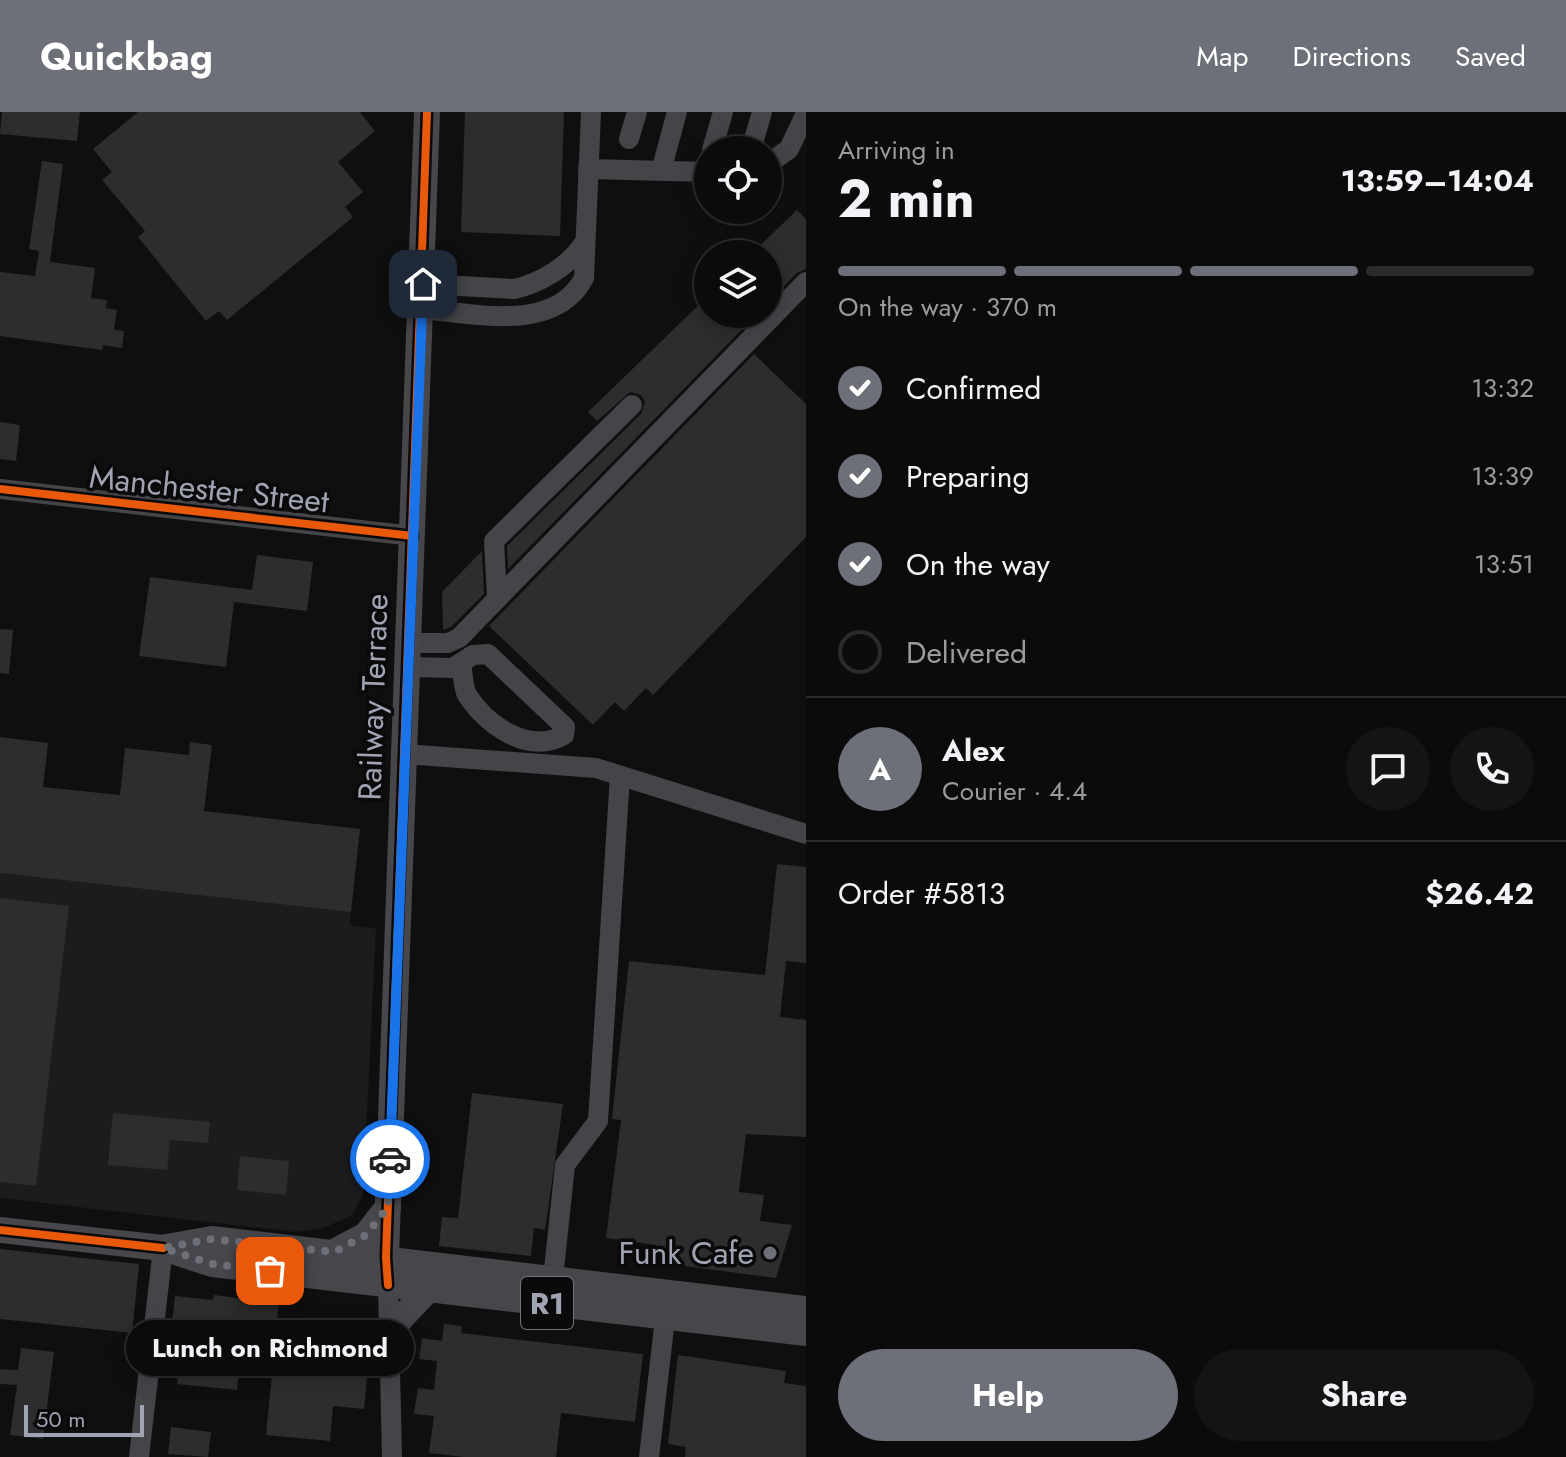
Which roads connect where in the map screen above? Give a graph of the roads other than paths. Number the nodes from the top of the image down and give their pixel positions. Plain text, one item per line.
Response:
1 (427, 112) edge
2 (591, 112) edge
3 (637, 112) edge
4 (677, 112) edge
5 (723, 112) edge
6 (762, 112) edge
7 (806, 113) edge
8 (716, 136) edge
9 (755, 136) edge
10 (629, 139) dead end
11 (782, 154) edge
12 (588, 169) junction
13 (694, 170) edge
14 (661, 171) junction
15 (584, 243) junction
16 (806, 282) edge
17 (422, 297) junction
18 (632, 405) dead end
19 (0, 489) edge
20 (413, 536) junction
21 (497, 597) junction
22 (408, 655) junction
23 (461, 664) junction
24 (404, 754) junction
25 (620, 776) junction
26 (806, 834) edge
27 (388, 1212) junction
28 (0, 1230) edge
29 (163, 1248) junction
30 (334, 1252) junction
31 (386, 1257) junction
32 (426, 1263) junction
33 (553, 1279) junction
34 (388, 1285) junction
35 (429, 1289) junction
36 (666, 1305) junction
37 (806, 1309) edge
38 (806, 1333) edge
39 (390, 1336) junction
40 (139, 1457) edge
41 (392, 1457) edge
42 (649, 1457) edge

1 - 17 main road, Railway Terrace
2 - 12 street
3 - 10 street
4 - 14 street
5 - 8 street
6 - 9 street
7 - 11 street
12 - 14 street
12 - 15 street
13 - 14 street
15 - 17 street
15 - 17 street
16 - 21 street
17 - 20 main road, Railway Terrace
18 - 21 street
19 - 20 street, Manchester Street
20 - 22 main road, Railway Terrace
21 - 22 street
22 - 23 street
22 - 24 main road, Railway Terrace
23 - 23 street
24 - 25 street
24 - 27 main road, Railway Terrace
25 - 26 street
25 - 33 street
27 - 30 main road
27 - 31 main road, Railway Terrace
27 - 32 main road
28 - 29 main road, R1
29 - 30 main road, R1
29 - 34 main road, R1
29 - 40 street
30 - 31 main road, R1
31 - 32 main road, R1
31 - 34 main road, Railway Terrace
32 - 33 main road, R1
33 - 36 main road, R1
34 - 35 main road, R1
34 - 39 street
35 - 36 main road, R1
35 - 39 main road
36 - 37 main road, R1
36 - 38 main road, R1
36 - 42 street
39 - 41 street

